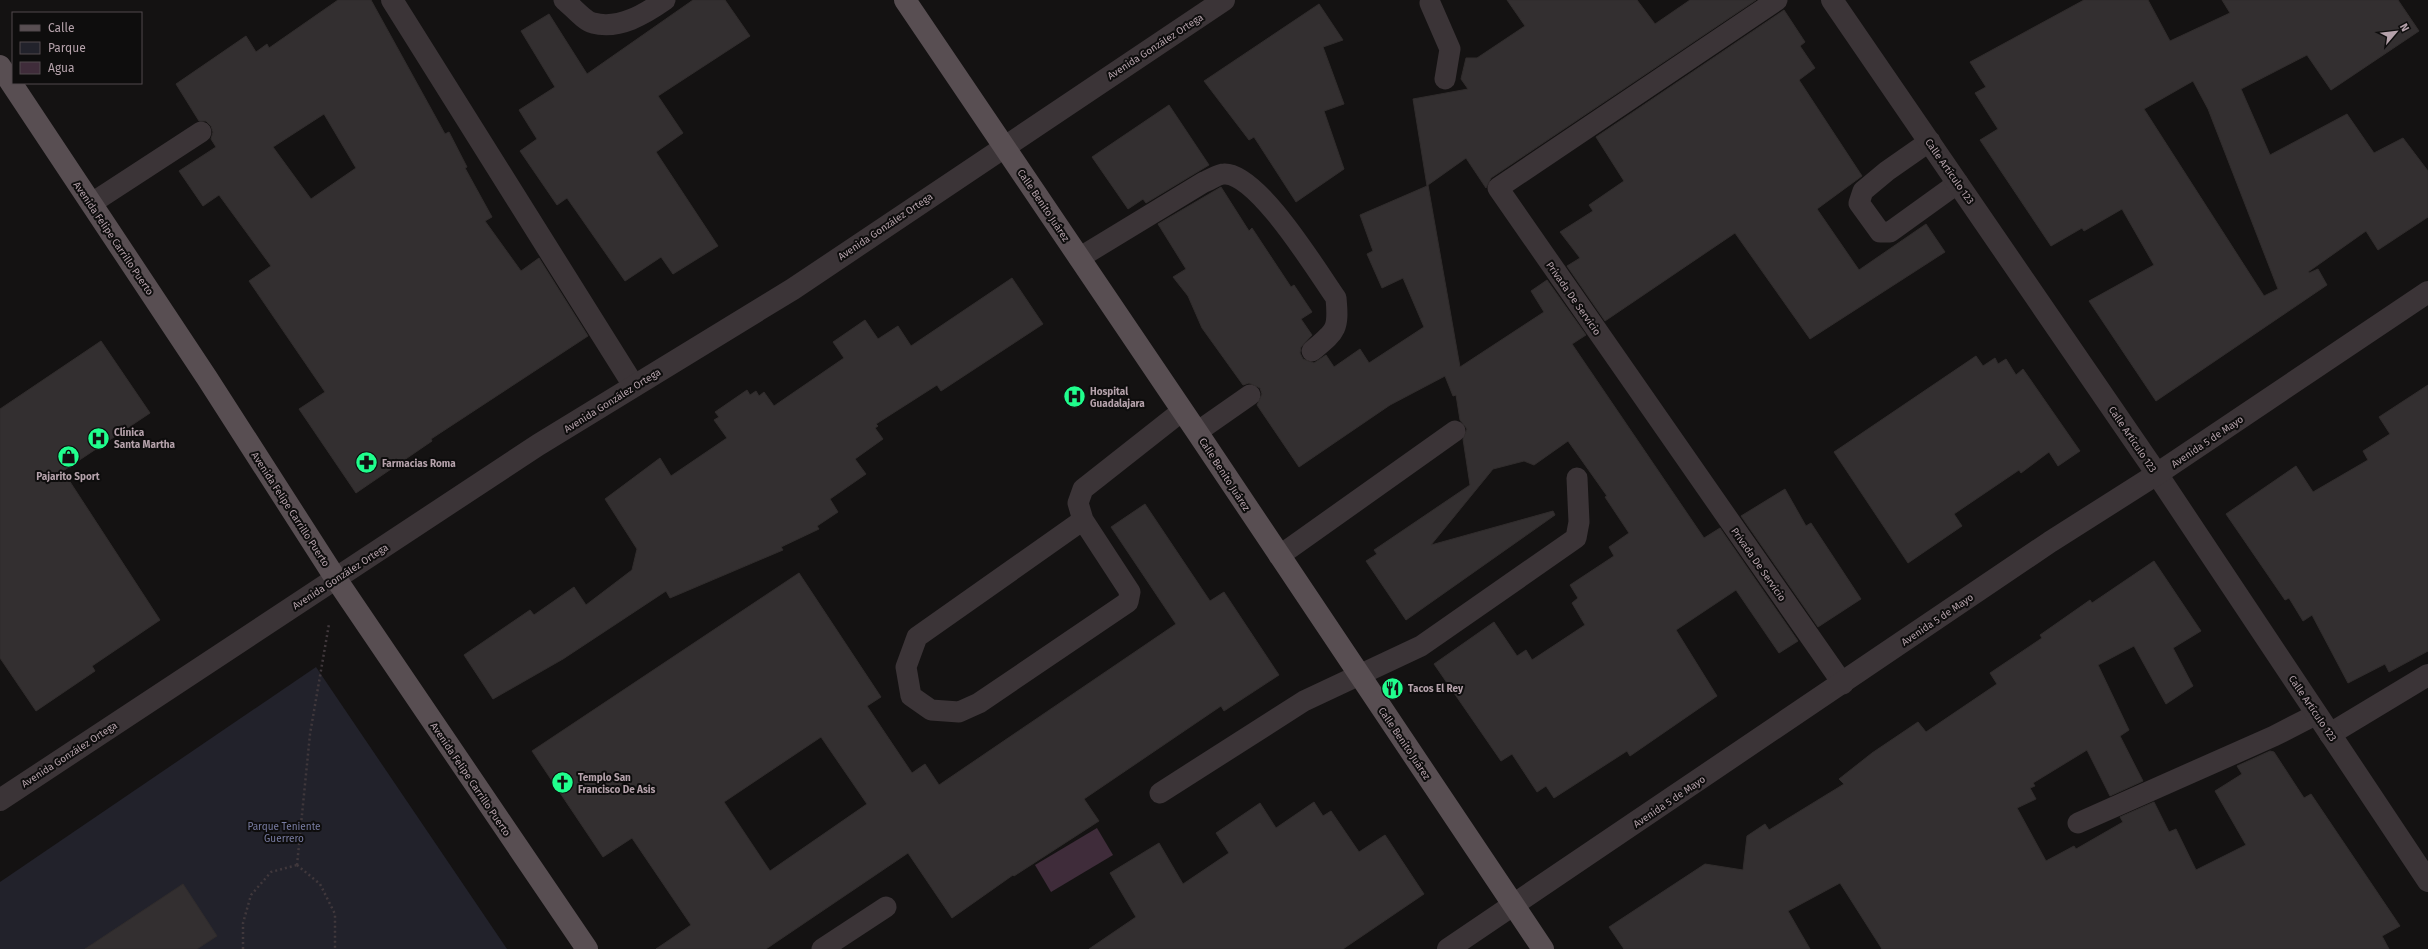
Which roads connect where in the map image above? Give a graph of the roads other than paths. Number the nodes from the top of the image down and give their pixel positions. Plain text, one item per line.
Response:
1 (392, 0) edge
2 (564, 0) edge
3 (665, 0) edge
4 (905, 0) edge
5 (1224, 0) edge
6 (1777, 0) edge
7 (1832, 0) edge
8 (1430, 3) dead end
9 (0, 66) edge
10 (1445, 79) dead end
11 (12, 84) edge
12 (12, 84) edge
13 (201, 132) dead end
14 (1930, 141) junction
15 (1004, 145) junction
16 (1958, 183) junction
17 (92, 203) junction
18 (1079, 258) junction
19 (2428, 292) edge
20 (1312, 351) dead end
21 (634, 386) junction
22 (1250, 395) dead end
23 (1182, 411) junction
24 (1455, 431) dead end
25 (1197, 432) junction
26 (2157, 474) junction
27 (1577, 478) dead end
28 (1083, 520) junction
29 (1279, 556) junction
30 (336, 579) junction
31 (1359, 675) junction
32 (2428, 675) edge
33 (1843, 684) junction
34 (2317, 714) junction
35 (2330, 734) junction
36 (1160, 794) dead end
37 (0, 800) edge
38 (2078, 823) dead end
39 (2428, 882) edge
40 (886, 906) dead end
41 (1513, 906) junction
42 (587, 949) edge
43 (822, 949) edge
44 (1448, 949) edge
45 (1543, 949) edge

1 - 21 street
2 - 3 lane
4 - 15 main road, Calle Benito Juárez
5 - 15 street, Avenida González Ortega
6 - 33 lane, Privada De Servicio
7 - 14 street, Calle Artículo 123
8 - 10 lane
9 - 12 main road, Avenida Felipe Carrillo Puerto
11 - 17 main road, Avenida Felipe Carrillo Puerto
13 - 17 lane
14 - 16 street, Calle Artículo 123
14 - 16 lane
15 - 18 main road, Calle Benito Juárez
15 - 21 street, Avenida González Ortega
16 - 26 street, Calle Artículo 123
17 - 30 main road, Avenida Felipe Carrillo Puerto
18 - 20 lane
18 - 23 main road, Calle Benito Juárez
19 - 26 street, Avenida 5 de Mayo
21 - 30 street, Avenida González Ortega
22 - 25 lane
23 - 25 main road, Calle Benito Juárez
23 - 28 lane
24 - 29 lane
25 - 29 main road, Calle Benito Juárez
26 - 33 street, Avenida 5 de Mayo
26 - 34 street, Calle Artículo 123
27 - 31 lane
28 - 28 lane
29 - 31 main road, Calle Benito Juárez
30 - 37 street, Avenida González Ortega
30 - 42 main road, Avenida Felipe Carrillo Puerto
31 - 36 lane
31 - 41 main road, Calle Benito Juárez
32 - 35 street
33 - 41 street, Avenida 5 de Mayo
34 - 35 street, Calle Artículo 123
34 - 38 lane
35 - 39 street, Calle Artículo 123
40 - 43 lane
41 - 44 street, Avenida 5 de Mayo
41 - 45 main road, Calle Benito Juárez

